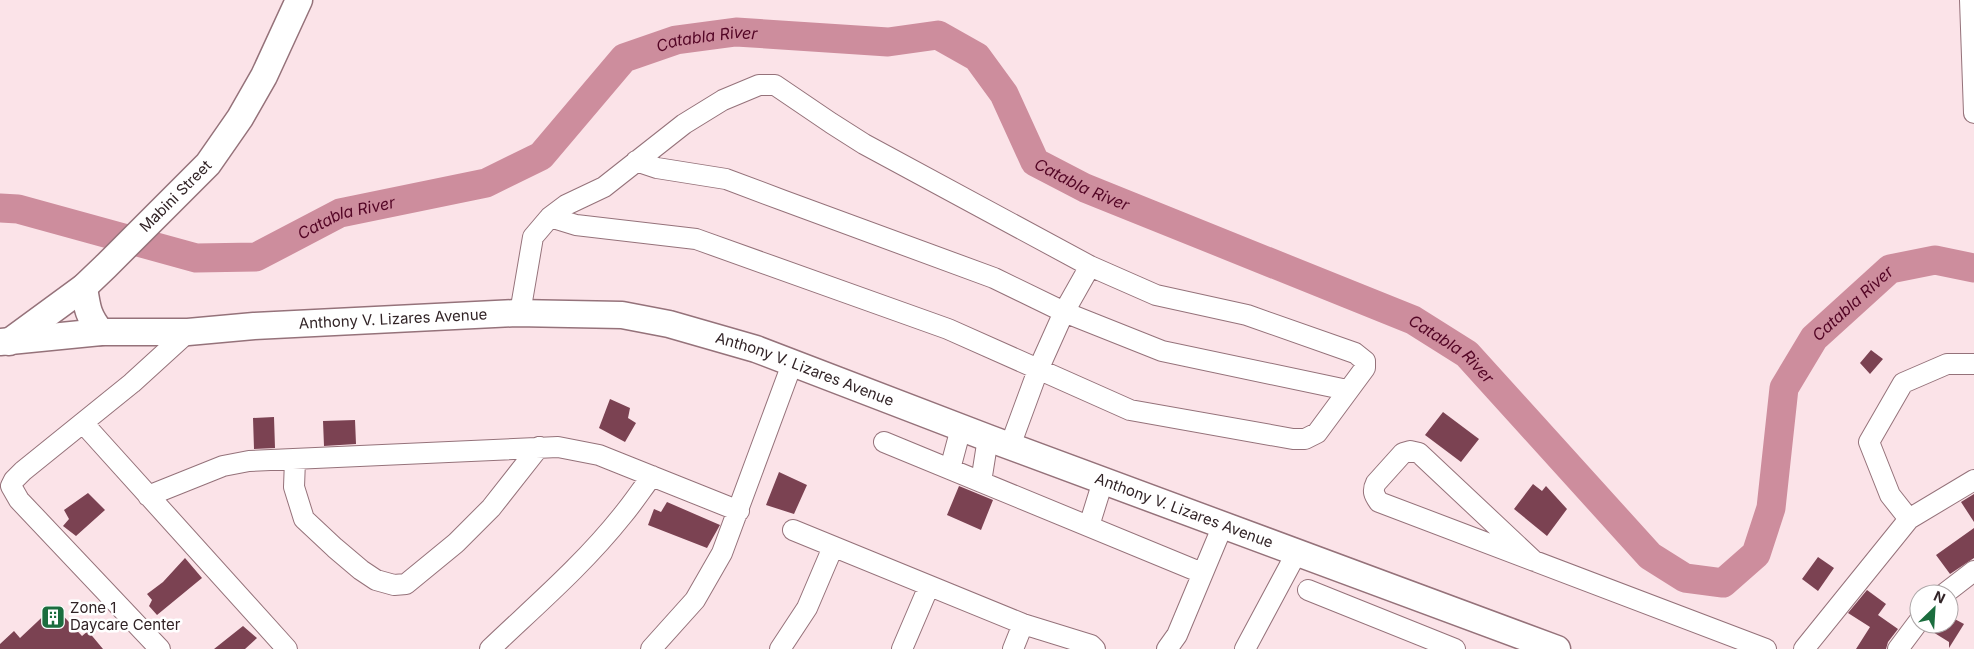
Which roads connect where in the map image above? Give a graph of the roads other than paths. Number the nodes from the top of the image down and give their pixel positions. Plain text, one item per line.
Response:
1 (299, 0) edge
2 (1970, 0) edge
3 (1974, 113) edge
4 (636, 161) junction
5 (550, 217) junction
6 (1090, 266) junction
7 (84, 286) junction
8 (1064, 312) junction
9 (520, 313) junction
10 (102, 332) junction
11 (188, 332) junction
12 (4, 344) edge
13 (792, 364) junction
14 (1974, 364) edge
15 (1038, 370) junction
16 (1347, 390) junction
17 (82, 423) junction
18 (961, 428) junction
19 (884, 442) dead end
20 (999, 442) junction
21 (539, 447) junction
22 (295, 460) junction
23 (950, 469) junction
24 (652, 476) junction
25 (1974, 480) edge
26 (1103, 481) junction
27 (981, 482) junction
28 (148, 496) junction
29 (738, 511) junction
30 (1909, 519) junction
31 (1223, 525) junction
32 (1089, 526) junction
33 (793, 530) dead end
34 (833, 547) junction
35 (1298, 552) junction
36 (1534, 561) junction
37 (1974, 571) edge
38 (1202, 572) junction
39 (1957, 584) edge
40 (929, 586) junction
41 (1308, 590) dead end
42 (1023, 624) junction
43 (1910, 634) edge
44 (160, 649) edge
45 (287, 649) edge
46 (490, 649) edge
47 (651, 649) edge
48 (780, 649) edge
49 (902, 649) edge
50 (1013, 649) edge
51 (1096, 649) edge
52 (1167, 649) edge
53 (1245, 649) edge
54 (1454, 649) edge
55 (1557, 649) edge
56 (1766, 649) edge
57 (1804, 649) edge
58 (1898, 649) edge

1 - 7 main road, Mabini Street
2 - 3 street
4 - 5 street
4 - 6 street
4 - 8 street
5 - 9 street
5 - 15 street
6 - 8 street
6 - 16 street
7 - 10 main road
7 - 12 main road, Mabini Street
8 - 15 street
8 - 16 street
9 - 11 main road, Anthony V. Lizares Avenue
9 - 13 main road, Anthony V. Lizares Avenue
10 - 11 main road, Anthony V. Lizares Avenue
10 - 12 main road, Anthony V. Lizares Avenue
11 - 17 street
13 - 18 main road, Anthony V. Lizares Avenue
13 - 29 street
14 - 30 street
15 - 16 street
15 - 20 street
17 - 28 street
17 - 44 street
18 - 20 main road, Anthony V. Lizares Avenue
18 - 23 street
19 - 23 street
20 - 26 main road, Anthony V. Lizares Avenue
20 - 27 street
21 - 22 street
21 - 22 street
21 - 24 street
22 - 28 street
23 - 27 street
24 - 29 street
24 - 46 street
25 - 30 street
26 - 31 main road, Anthony V. Lizares Avenue
26 - 32 street
27 - 32 street
28 - 45 street
29 - 47 street
30 - 57 street
31 - 35 main road, Anthony V. Lizares Avenue
31 - 38 street
32 - 38 street
33 - 34 street
34 - 40 street
34 - 48 street
35 - 53 street
35 - 55 main road, Anthony V. Lizares Avenue
36 - 36 street
36 - 56 street
37 - 39 street
38 - 52 street
40 - 42 street
40 - 49 street
41 - 54 street
42 - 50 street
42 - 51 street
43 - 58 street

